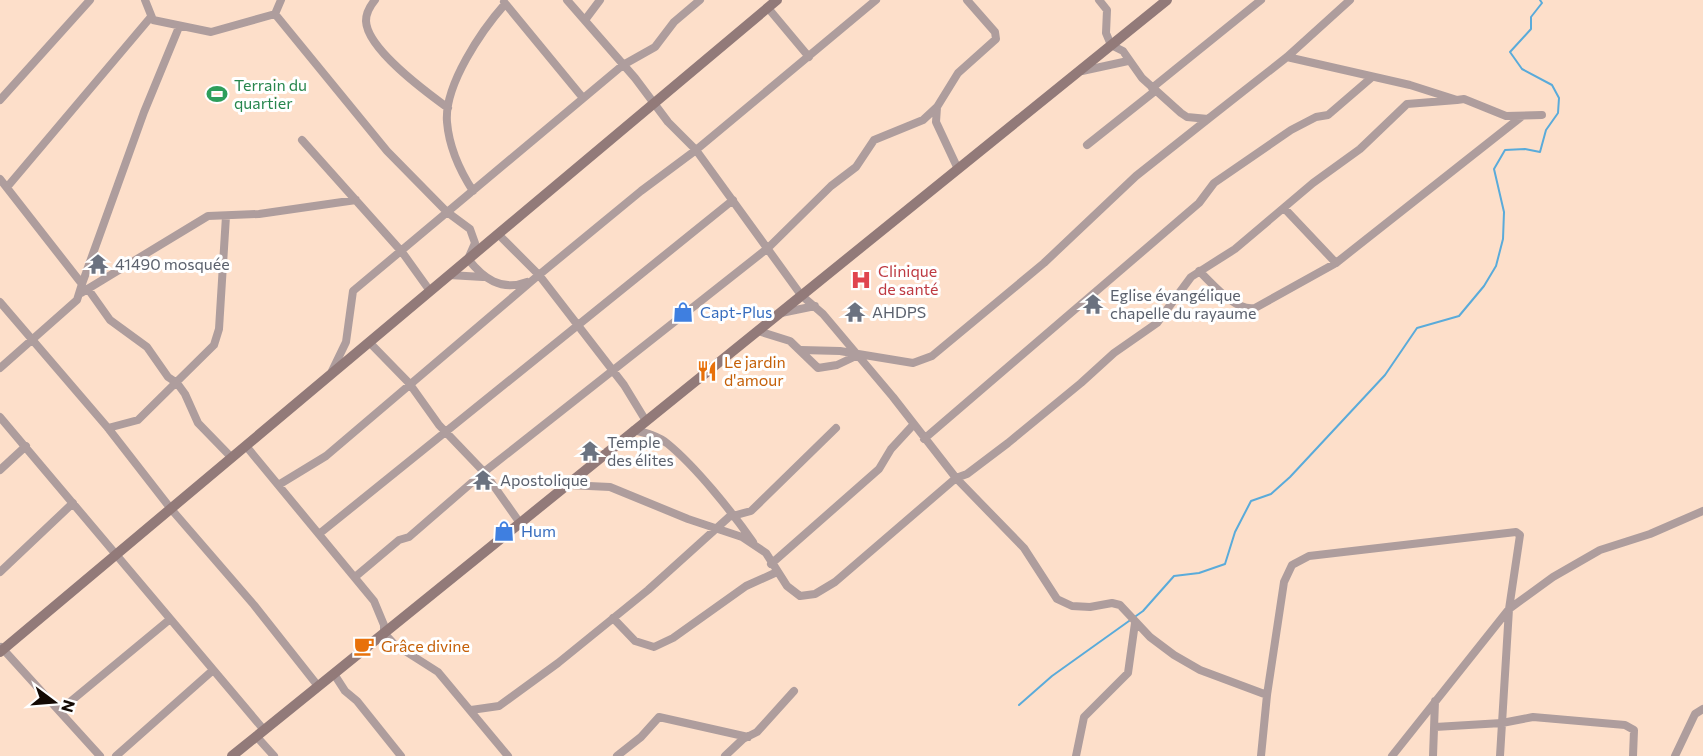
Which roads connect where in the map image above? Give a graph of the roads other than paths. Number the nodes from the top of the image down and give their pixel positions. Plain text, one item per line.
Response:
1 (90, 0) edge
2 (145, 0) edge
3 (281, 0) edge
4 (375, 0) edge
5 (567, 0) edge
6 (600, 0) edge
7 (700, 0) edge
8 (777, 0) edge
9 (876, 0) edge
10 (967, 0) edge
11 (1099, 0) edge
12 (1167, 0) edge
13 (1261, 0) edge
14 (1350, 0) edge
15 (503, 2) edge
16 (768, 8) junction
17 (275, 15) junction
18 (150, 18) junction
19 (585, 20) junction
20 (179, 27) junction
21 (1111, 45) junction
22 (809, 57) junction
23 (1287, 57) junction
24 (1128, 62) junction
25 (623, 65) junction
26 (1077, 72) junction
27 (1371, 78) junction
28 (1154, 90) junction
29 (583, 98) junction
30 (0, 100) edge
31 (1457, 100) junction
32 (653, 104) junction
33 (937, 107) junction
34 (448, 108) junction
35 (1542, 115) dead end
36 (1521, 117) junction
37 (1208, 119) junction
38 (302, 140) dead end
39 (1087, 145) dead end
40 (696, 150) junction
41 (958, 169) junction
42 (0, 180) edge
43 (8, 186) junction
44 (473, 191) junction
45 (356, 200) junction
46 (733, 200) junction
47 (1284, 208) junction
48 (447, 212) junction
49 (226, 216) junction
50 (498, 234) junction
51 (768, 248) junction
52 (402, 252) junction
53 (468, 259) junction
54 (1336, 263) junction
55 (1199, 271) junction
56 (449, 275) junction
57 (483, 277) junction
58 (537, 277) junction
59 (84, 289) junction
60 (430, 291) junction
61 (801, 295) junction
62 (0, 302) edge
63 (815, 306) junction
64 (780, 313) junction
65 (578, 325) junction
66 (758, 331) junction
67 (32, 341) junction
68 (346, 342) junction
69 (369, 342) junction
70 (801, 350) junction
71 (855, 354) junction
72 (351, 358) junction
73 (0, 368) edge
74 (612, 369) junction
75 (331, 374) junction
76 (177, 383) junction
77 (410, 383) junction
78 (0, 417) edge
79 (646, 421) junction
80 (914, 424) junction
81 (108, 428) junction
82 (836, 428) dead end
83 (634, 430) junction
84 (446, 433) junction
85 (924, 439) junction
86 (26, 446) junction
87 (246, 446) junction
88 (232, 458) junction
89 (0, 470) edge
90 (484, 472) junction
91 (956, 478) junction
92 (280, 484) junction
93 (567, 484) junction
94 (74, 503) junction
95 (171, 509) junction
96 (1703, 511) edge
97 (735, 515) junction
98 (520, 523) junction
99 (330, 525) junction
100 (715, 528) junction
101 (319, 534) junction
102 (753, 542) junction
103 (327, 543) junction
104 (116, 555) junction
105 (771, 564) junction
106 (0, 572) edge
107 (777, 572) junction
108 (354, 577) junction
109 (1509, 609) junction
110 (613, 618) junction
111 (169, 620) junction
112 (1135, 622) junction
113 (384, 633) junction
114 (1, 649) edge
115 (212, 671) junction
116 (334, 674) junction
117 (318, 686) junction
118 (794, 691) dead end
119 (1267, 695) junction
120 (1435, 700) junction
121 (1703, 709) edge
122 (471, 710) junction
123 (59, 711) junction
124 (1502, 723) junction
125 (1435, 727) junction
126 (260, 733) junction
127 (748, 737) junction
128 (100, 756) edge
129 (116, 756) edge
130 (232, 756) edge
131 (274, 756) edge
132 (401, 756) edge
133 (508, 756) edge
134 (617, 756) edge
135 (725, 756) edge
136 (1076, 756) edge
137 (1261, 756) edge
138 (1392, 756) edge
139 (1433, 756) edge
140 (1500, 756) edge
141 (1633, 756) edge
142 (1675, 756) edge

1 - 30 street
2 - 18 street
3 - 17 street
4 - 34 street
5 - 19 street
6 - 19 street
7 - 25 street
8 - 16 street
9 - 22 street
10 - 33 street
11 - 21 street
12 - 21 street
13 - 28 street
14 - 23 street
15 - 29 street
15 - 34 street
16 - 22 street
16 - 32 street
17 - 20 street
17 - 48 street
18 - 20 street
18 - 43 street
19 - 25 street
20 - 59 street
21 - 24 street
21 - 26 street
22 - 40 street
23 - 27 street
23 - 37 street
24 - 26 street
24 - 28 street
25 - 29 street
25 - 32 street
26 - 41 street
27 - 31 street
27 - 85 street
28 - 37 street
28 - 39 street
29 - 44 street
31 - 36 street
31 - 47 street
32 - 40 street
32 - 50 street
33 - 41 street
33 - 51 street
34 - 44 street
35 - 36 street
36 - 54 street
37 - 71 street
38 - 45 street
40 - 46 street
40 - 58 street
41 - 61 street
42 - 43 street
43 - 59 street
44 - 48 street
45 - 49 street
45 - 52 street
46 - 51 street
46 - 65 street
47 - 54 street
47 - 55 street
48 - 52 street
48 - 53 street
49 - 59 street
49 - 76 street
50 - 53 street
50 - 58 street
51 - 61 street
51 - 74 street
52 - 60 street
52 - 68 street
53 - 56 street
53 - 57 street
54 - 55 street
55 - 91 street
56 - 57 street
56 - 60 street
57 - 58 street
58 - 65 street
58 - 77 street
59 - 67 street
59 - 76 street
60 - 69 street
61 - 63 street
61 - 64 street
62 - 67 street
63 - 64 street
63 - 71 street
64 - 66 street
65 - 74 street
65 - 84 street
66 - 70 street
66 - 79 street
67 - 73 street
67 - 81 street
68 - 72 street
68 - 75 street
69 - 72 street
69 - 77 street
70 - 71 street
70 - 71 street
71 - 80 street
72 - 75 street
74 - 79 street
74 - 90 street
75 - 87 street
76 - 81 street
76 - 88 street
77 - 84 street
77 - 92 street
78 - 86 street
79 - 83 street
80 - 85 street
80 - 105 street
81 - 95 street
82 - 97 street
83 - 93 street
83 - 97 street
84 - 90 street
84 - 99 street
85 - 91 street
86 - 89 street
86 - 94 street
87 - 88 street
87 - 92 street
88 - 95 street
90 - 98 street
90 - 108 street
91 - 107 street
91 - 112 street
92 - 101 street
93 - 98 street
93 - 100 street
94 - 104 street
94 - 106 street
95 - 104 street
95 - 117 street
96 - 109 street
97 - 100 street
97 - 102 street
98 - 113 street
99 - 101 street
99 - 103 street
100 - 102 street
100 - 110 street
101 - 103 street
102 - 105 street
103 - 108 street
104 - 111 street
104 - 114 street
105 - 107 street
107 - 110 street
108 - 113 street
109 - 119 street
109 - 120 street
109 - 124 street
110 - 122 street
111 - 115 street
111 - 123 street
112 - 119 street
112 - 136 street
113 - 116 street
113 - 122 street
114 - 123 street
115 - 126 street
115 - 129 street
116 - 117 street
116 - 132 street
117 - 126 street
118 - 127 street
119 - 137 street
120 - 125 street
120 - 138 street
121 - 142 street
122 - 133 street
123 - 128 street
124 - 125 street
124 - 140 street
124 - 141 street
125 - 139 street
126 - 130 street
126 - 131 street
127 - 134 street
127 - 135 street

